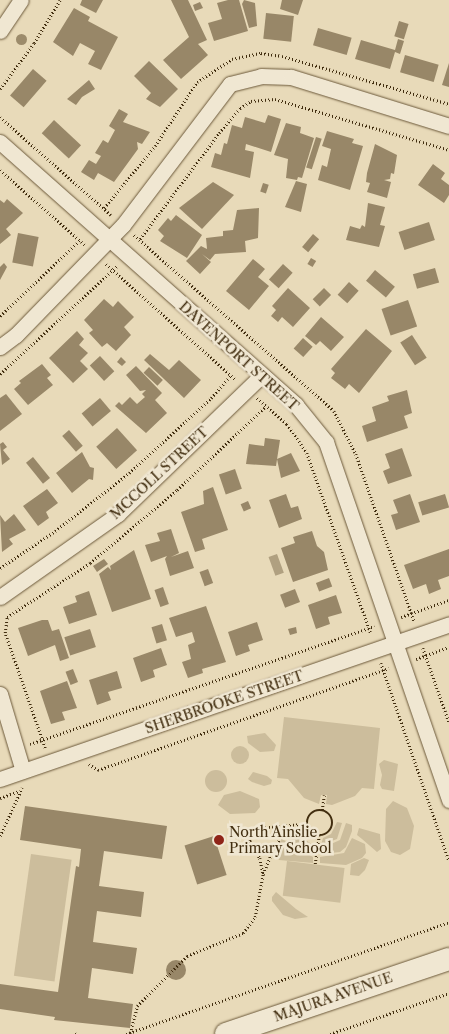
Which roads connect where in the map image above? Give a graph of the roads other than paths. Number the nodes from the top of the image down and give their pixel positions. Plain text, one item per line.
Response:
1 (22, 0) edge
2 (0, 30) edge
3 (449, 126) edge
4 (0, 142) edge
5 (110, 239) junction
6 (0, 346) edge
7 (262, 375) junction
8 (0, 597) edge
9 (449, 624) edge
10 (396, 642) junction
11 (0, 694) edge
12 (23, 778) junction
13 (0, 779) edge
14 (449, 800) edge
15 (446, 958) edge
16 (226, 1034) edge

1 - 2 street
3 - 5 street
4 - 5 street, DAVENPORT STREET
5 - 6 street
5 - 7 street, DAVENPORT STREET
7 - 8 street, MCCOLL STREET
7 - 10 street, DAVENPORT STREET
9 - 10 street, SHERBROOKE STREET
10 - 12 street, SHERBROOKE STREET
10 - 14 street, DAVENPORT STREET
11 - 12 street
12 - 13 street, SHERBROOKE STREET
15 - 16 main road, MAJURA AVENUE

